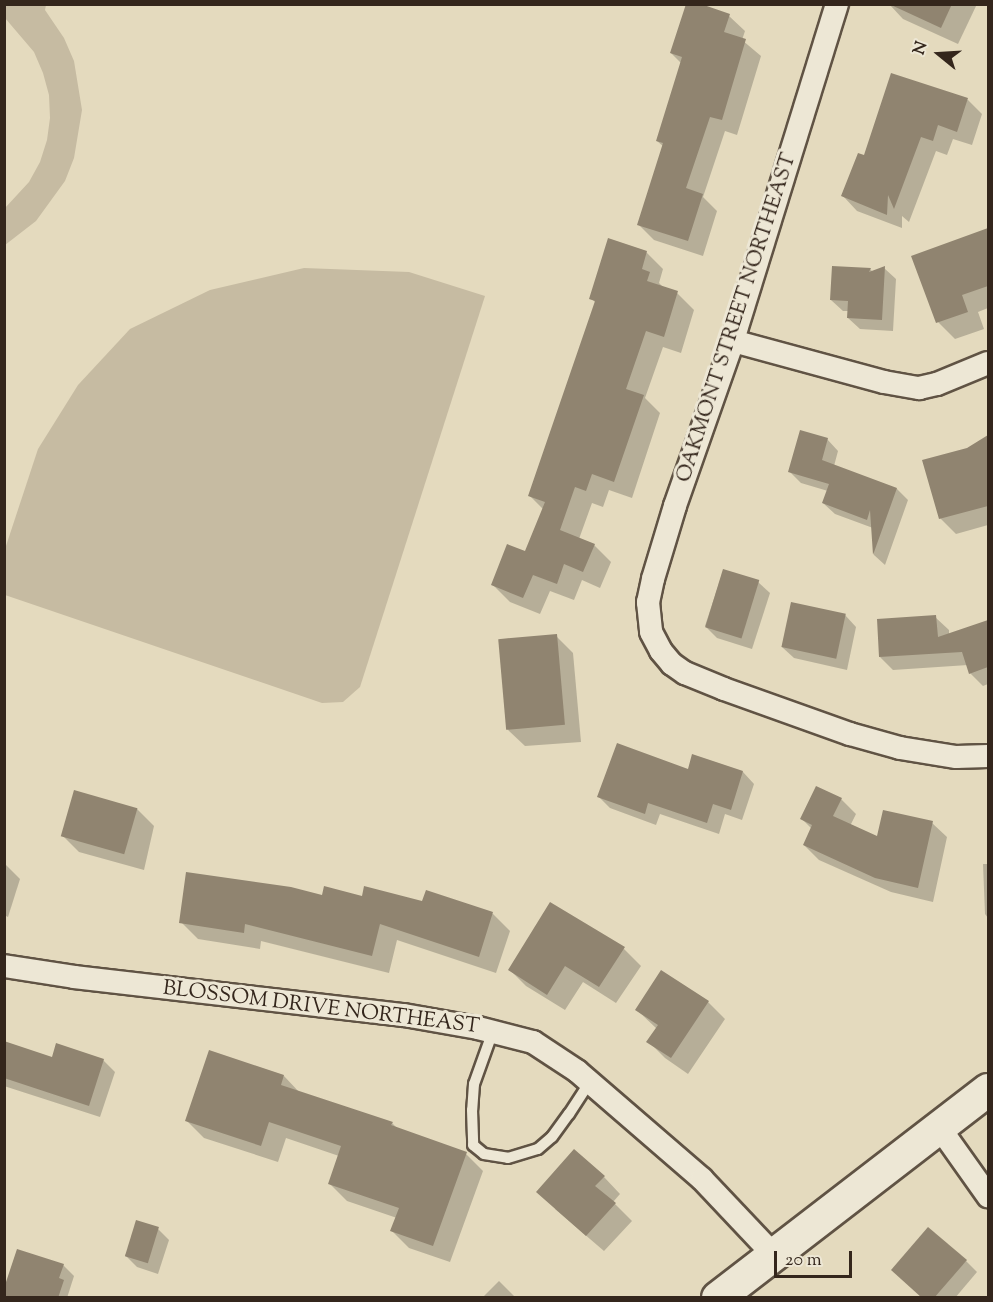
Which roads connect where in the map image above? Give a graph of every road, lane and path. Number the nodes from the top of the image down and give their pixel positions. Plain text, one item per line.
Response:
1 (837, 4) edge
2 (733, 341) junction
3 (988, 363) edge
4 (988, 756) edge
5 (4, 966) edge
6 (494, 1031) junction
7 (590, 1082) junction
8 (988, 1090) edge
9 (939, 1127) junction
10 (988, 1196) edge
11 (773, 1254) junction
12 (718, 1298) edge

1 - 2 street, OAKMONT STREET NORTHEAST
2 - 3 street
2 - 4 street, OAKMONT STREET NORTHEAST
5 - 6 street, BLOSSOM DRIVE NORTHEAST
6 - 7 street, BLOSSOM DRIVE NORTHEAST
6 - 7 lane
7 - 11 street, BLOSSOM DRIVE NORTHEAST
8 - 9 street
9 - 10 street
9 - 11 street
11 - 12 street

